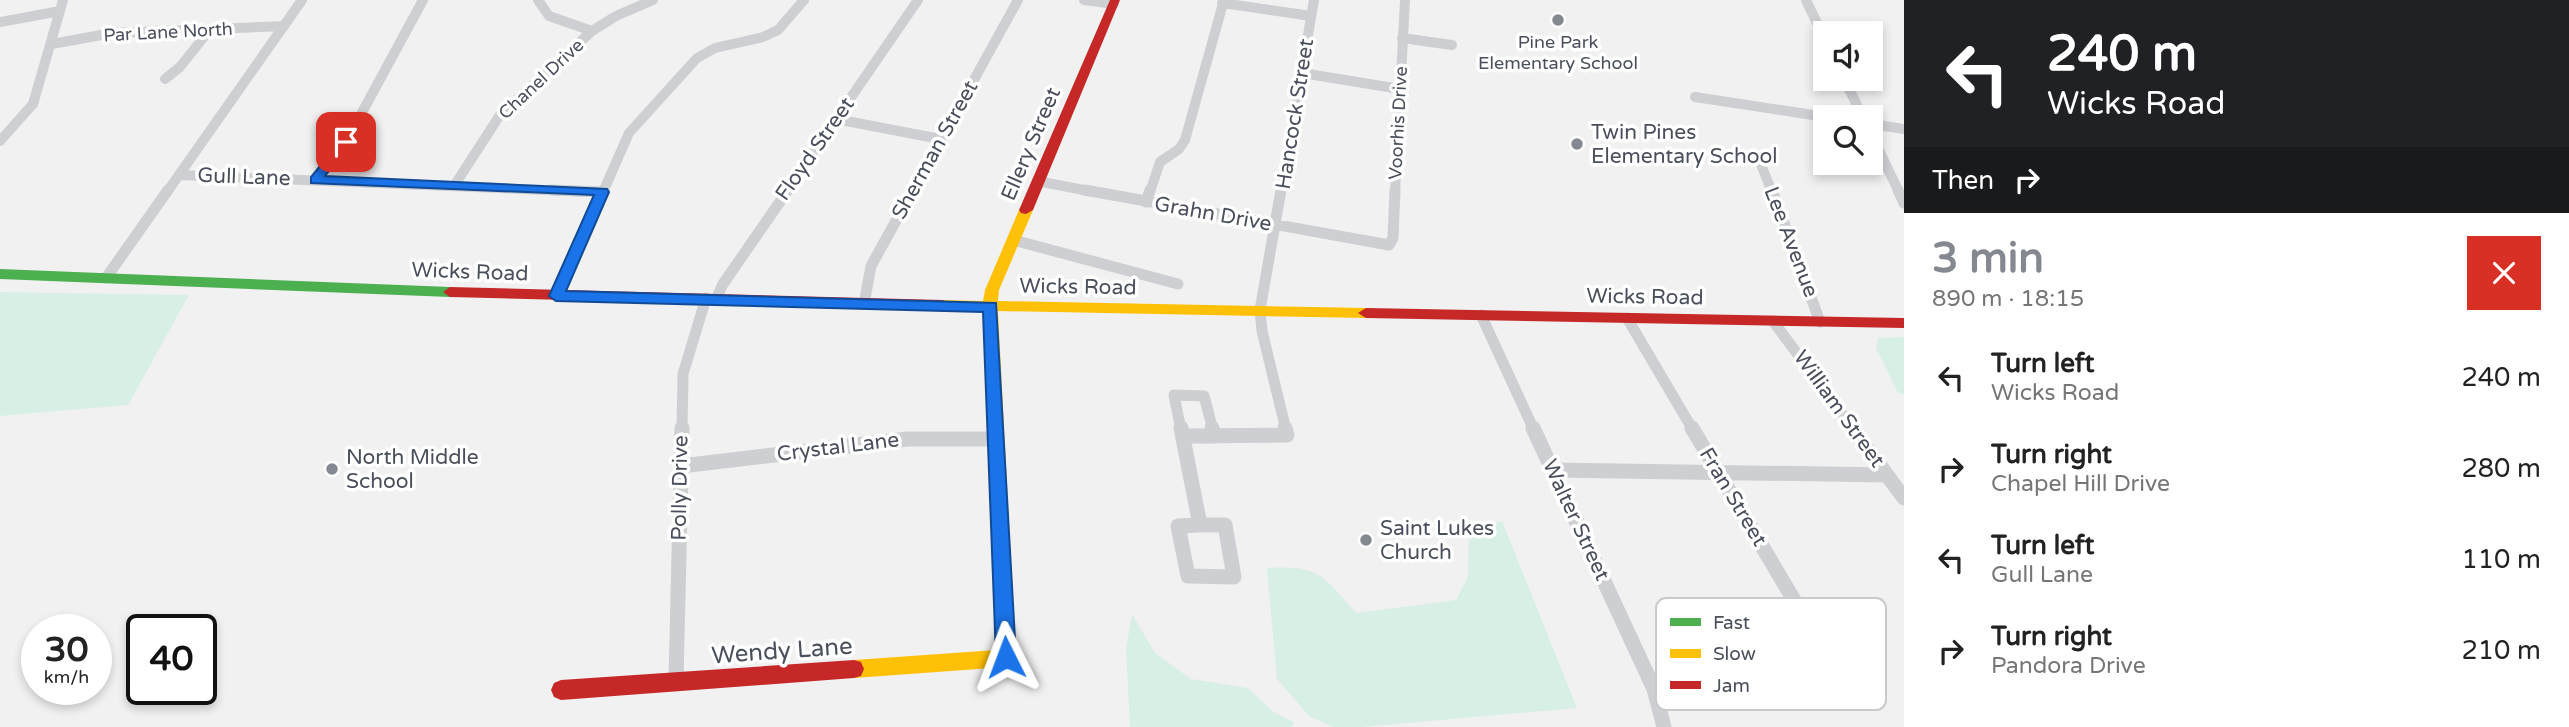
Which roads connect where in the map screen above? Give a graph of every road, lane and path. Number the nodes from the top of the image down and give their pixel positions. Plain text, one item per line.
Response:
1 (63, 0) edge
2 (302, 0) edge
3 (423, 0) edge
4 (538, 0) edge
5 (653, 0) edge
6 (804, 0) edge
7 (918, 0) edge
8 (1018, 0) edge
9 (1084, 0) edge
10 (1314, 0) edge
11 (1405, 0) edge
12 (1806, 0) edge
13 (1223, 1) edge
14 (1114, 2) edge
15 (60, 11) junction
16 (1311, 16) junction
17 (1816, 21) edge
18 (0, 22) edge
19 (284, 26) junction
20 (211, 28) junction
21 (592, 31) junction
22 (1402, 38) junction
23 (52, 44) junction
24 (1452, 45) dead end
25 (1302, 73) junction
26 (165, 79) dead end
27 (1400, 89) junction
28 (1695, 97) dead end
29 (1813, 115) edge
30 (835, 119) junction
31 (1883, 126) edge
32 (1904, 129) edge
33 (940, 139) junction
34 (0, 141) edge
35 (1883, 159) edge
36 (1760, 162) dead end
37 (179, 175) junction
38 (315, 180) junction
39 (1037, 181) junction
40 (454, 186) junction
41 (603, 192) junction
42 (1146, 202) junction
43 (1904, 203) edge
44 (1276, 226) junction
45 (1013, 240) junction
46 (1389, 245) joint
47 (0, 274) edge
48 (106, 278) junction
49 (1178, 284) dead end
50 (556, 296) junction
51 (711, 299) junction
52 (864, 304) junction
53 (990, 307) junction
54 (1260, 310) junction
55 (1481, 316) junction
56 (1627, 318) junction
57 (1773, 321) junction
58 (1820, 321) junction
59 (1904, 323) edge
60 (1183, 436) junction
61 (1214, 436) junction
62 (996, 439) junction
63 (681, 466) junction
64 (1553, 470) junction
65 (1718, 473) junction
66 (1887, 475) junction
67 (1904, 498) edge
68 (1200, 525) junction
69 (1793, 598) edge
70 (1006, 657) joint
71 (676, 681) junction
72 (561, 690) dead end
73 (1656, 697) edge
74 (1660, 710) edge
75 (1664, 727) edge

1 - 15 street
2 - 19 street
3 - 38 street
4 - 21 street
5 - 21 street, Chanel Drive
6 - 41 street
7 - 30 street, Floyd Street
8 - 33 street, Sherman Street
9 - 14 street
10 - 16 street, Hancock Street
11 - 22 street, Voorhis Drive
12 - 17 street
13 - 16 street
13 - 42 street
14 - 39 main road, Ellery Street
15 - 18 street
15 - 23 street
16 - 25 street, Hancock Street
19 - 20 street, Par Lane North
19 - 37 street
20 - 23 street, Par Lane North
20 - 26 street
21 - 40 street, Chanel Drive
22 - 24 street
22 - 27 street, Voorhis Drive
23 - 34 street
25 - 27 street
25 - 44 street, Hancock Street
27 - 46 street, Voorhis Drive
28 - 29 street
30 - 33 street
30 - 51 street, Floyd Street
31 - 32 street
33 - 52 street, Sherman Street
35 - 43 street
36 - 58 street, Lee Avenue
37 - 38 street, Gull Lane
37 - 48 street
38 - 40 street, Gull Lane
39 - 42 street, Grahn Drive
39 - 45 main road, Ellery Street
40 - 41 street, Gull Lane
41 - 50 street
42 - 44 street, Grahn Drive
44 - 46 street, Grahn Drive
44 - 54 street, Hancock Street
45 - 49 street
45 - 53 main road, Ellery Street
47 - 48 main road, Wicks Road
48 - 50 main road, Wicks Road
50 - 51 main road, Wicks Road
51 - 52 main road, Wicks Road
51 - 63 street, Polly Drive
52 - 53 main road, Wicks Road
53 - 54 main road, Wicks Road
53 - 62 main road, Ellery Street
54 - 55 main road, Wicks Road
54 - 61 street, Hancock Street
55 - 56 main road, Wicks Road
55 - 64 street, Walter Street
56 - 57 main road, Wicks Road
56 - 65 street, Fran Street
57 - 58 main road, Wicks Road
57 - 66 street, William Street
58 - 59 main road, Wicks Road
60 - 61 street
60 - 61 street
60 - 68 street
62 - 63 street, Crystal Lane
62 - 70 main road, Ellery Street
63 - 71 street, Polly Drive
64 - 65 street
64 - 73 street, Walter Street
65 - 66 street
65 - 69 street, Fran Street
66 - 67 street, William Street
68 - 68 street
70 - 71 main road, Wendy Lane
71 - 72 main road, Wendy Lane
74 - 75 street, Walter Street

